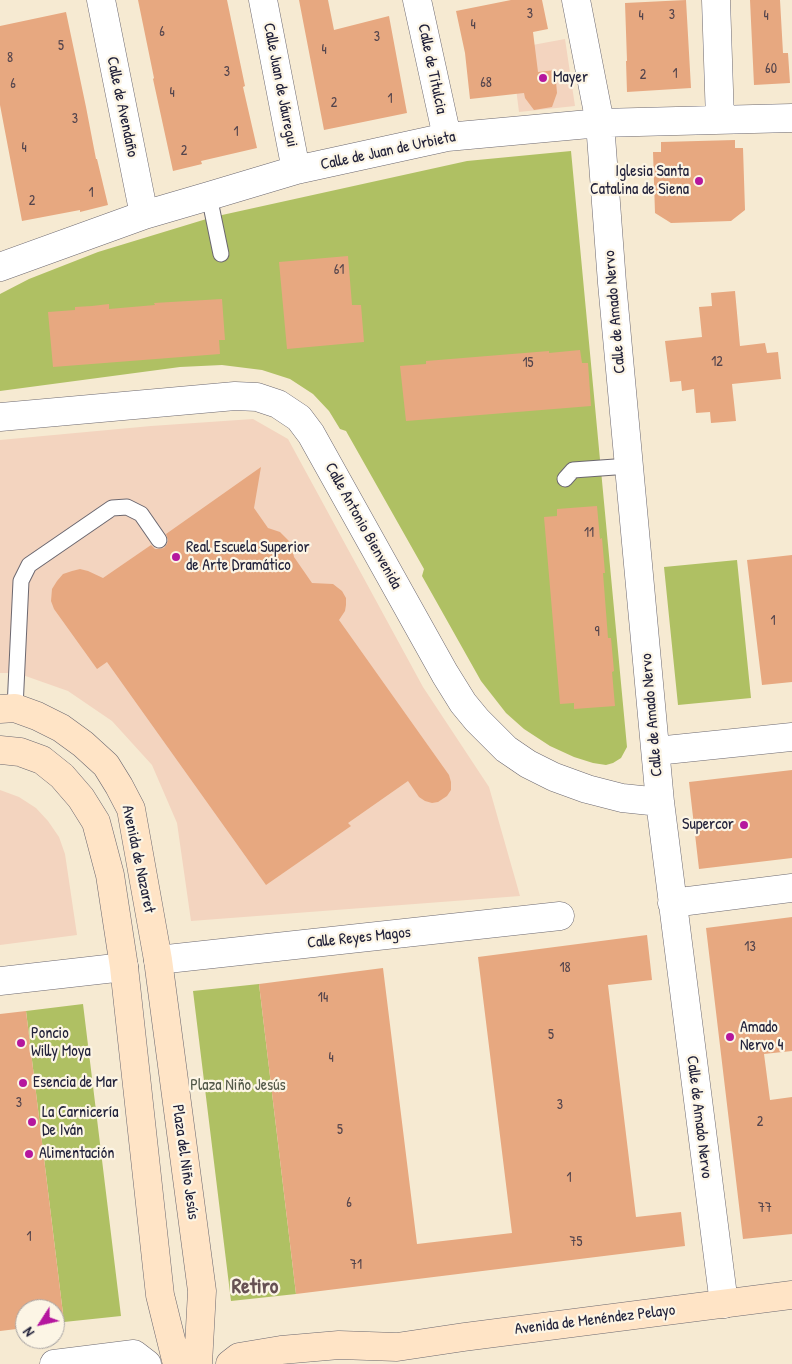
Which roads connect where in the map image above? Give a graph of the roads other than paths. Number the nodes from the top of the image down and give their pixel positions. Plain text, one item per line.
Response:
1 (101, 0) edge
2 (263, 0) edge
3 (417, 0) edge
4 (576, 0) edge
5 (716, 0) edge
6 (792, 118) edge
7 (720, 120) junction
8 (600, 124) junction
9 (446, 137) junction
10 (296, 170) junction
11 (209, 196) junction
12 (144, 214) junction
13 (221, 254) dead end
14 (1, 264) edge
15 (0, 417) edge
16 (629, 466) junction
17 (565, 480) dead end
18 (159, 540) dead end
19 (7, 708) edge
20 (792, 737) edge
21 (0, 750) edge
22 (656, 751) junction
23 (660, 802) junction
24 (792, 888) edge
25 (672, 903) junction
26 (560, 916) dead end
27 (158, 960) junction
28 (124, 967) junction
29 (0, 981) edge
30 (792, 1295) edge
31 (724, 1304) junction
32 (397, 1347) junction
33 (54, 1364) edge
34 (147, 1364) edge
35 (177, 1364) edge
36 (198, 1364) edge
37 (230, 1364) edge
38 (363, 1364) edge

1 - 12 street, Calle de Avendaño
2 - 10 street, Calle Juan de Jáuregui
3 - 9 street, Calle de Titulcia
4 - 8 street, Calle de Amado Nervo
5 - 7 street
6 - 7 street, Calle de Juan de Urbieta
7 - 8 street, Calle de Juan de Urbieta
8 - 9 street, Calle de Juan de Urbieta
8 - 16 street, Calle de Amado Nervo
9 - 10 street, Calle de Juan de Urbieta
10 - 11 street, Calle de Juan de Urbieta
11 - 12 street, Calle de Juan de Urbieta
11 - 13 lane
12 - 14 street, Calle de Juan de Urbieta
15 - 23 street, Calle Antonio Bienvenida
16 - 17 lane
16 - 22 street, Calle de Amado Nervo
18 - 19 lane
19 - 27 main road, Avenida de Nazaret
20 - 22 street
21 - 28 main road, Avenida de Nazaret
22 - 23 street, Calle de Amado Nervo
23 - 25 street, Calle de Amado Nervo
24 - 25 street
25 - 31 street, Calle de Amado Nervo
26 - 27 street, Calle Reyes Magos
27 - 36 main road, Plaza del Niño Jesús
28 - 29 street
28 - 35 main road
30 - 31 main road, Avenida de Menéndez Pelayo
31 - 32 main road, Avenida de Menéndez Pelayo
32 - 37 main road, Avenida de Menéndez Pelayo
32 - 38 main road, Avenida de Menéndez Pelayo
33 - 34 street

